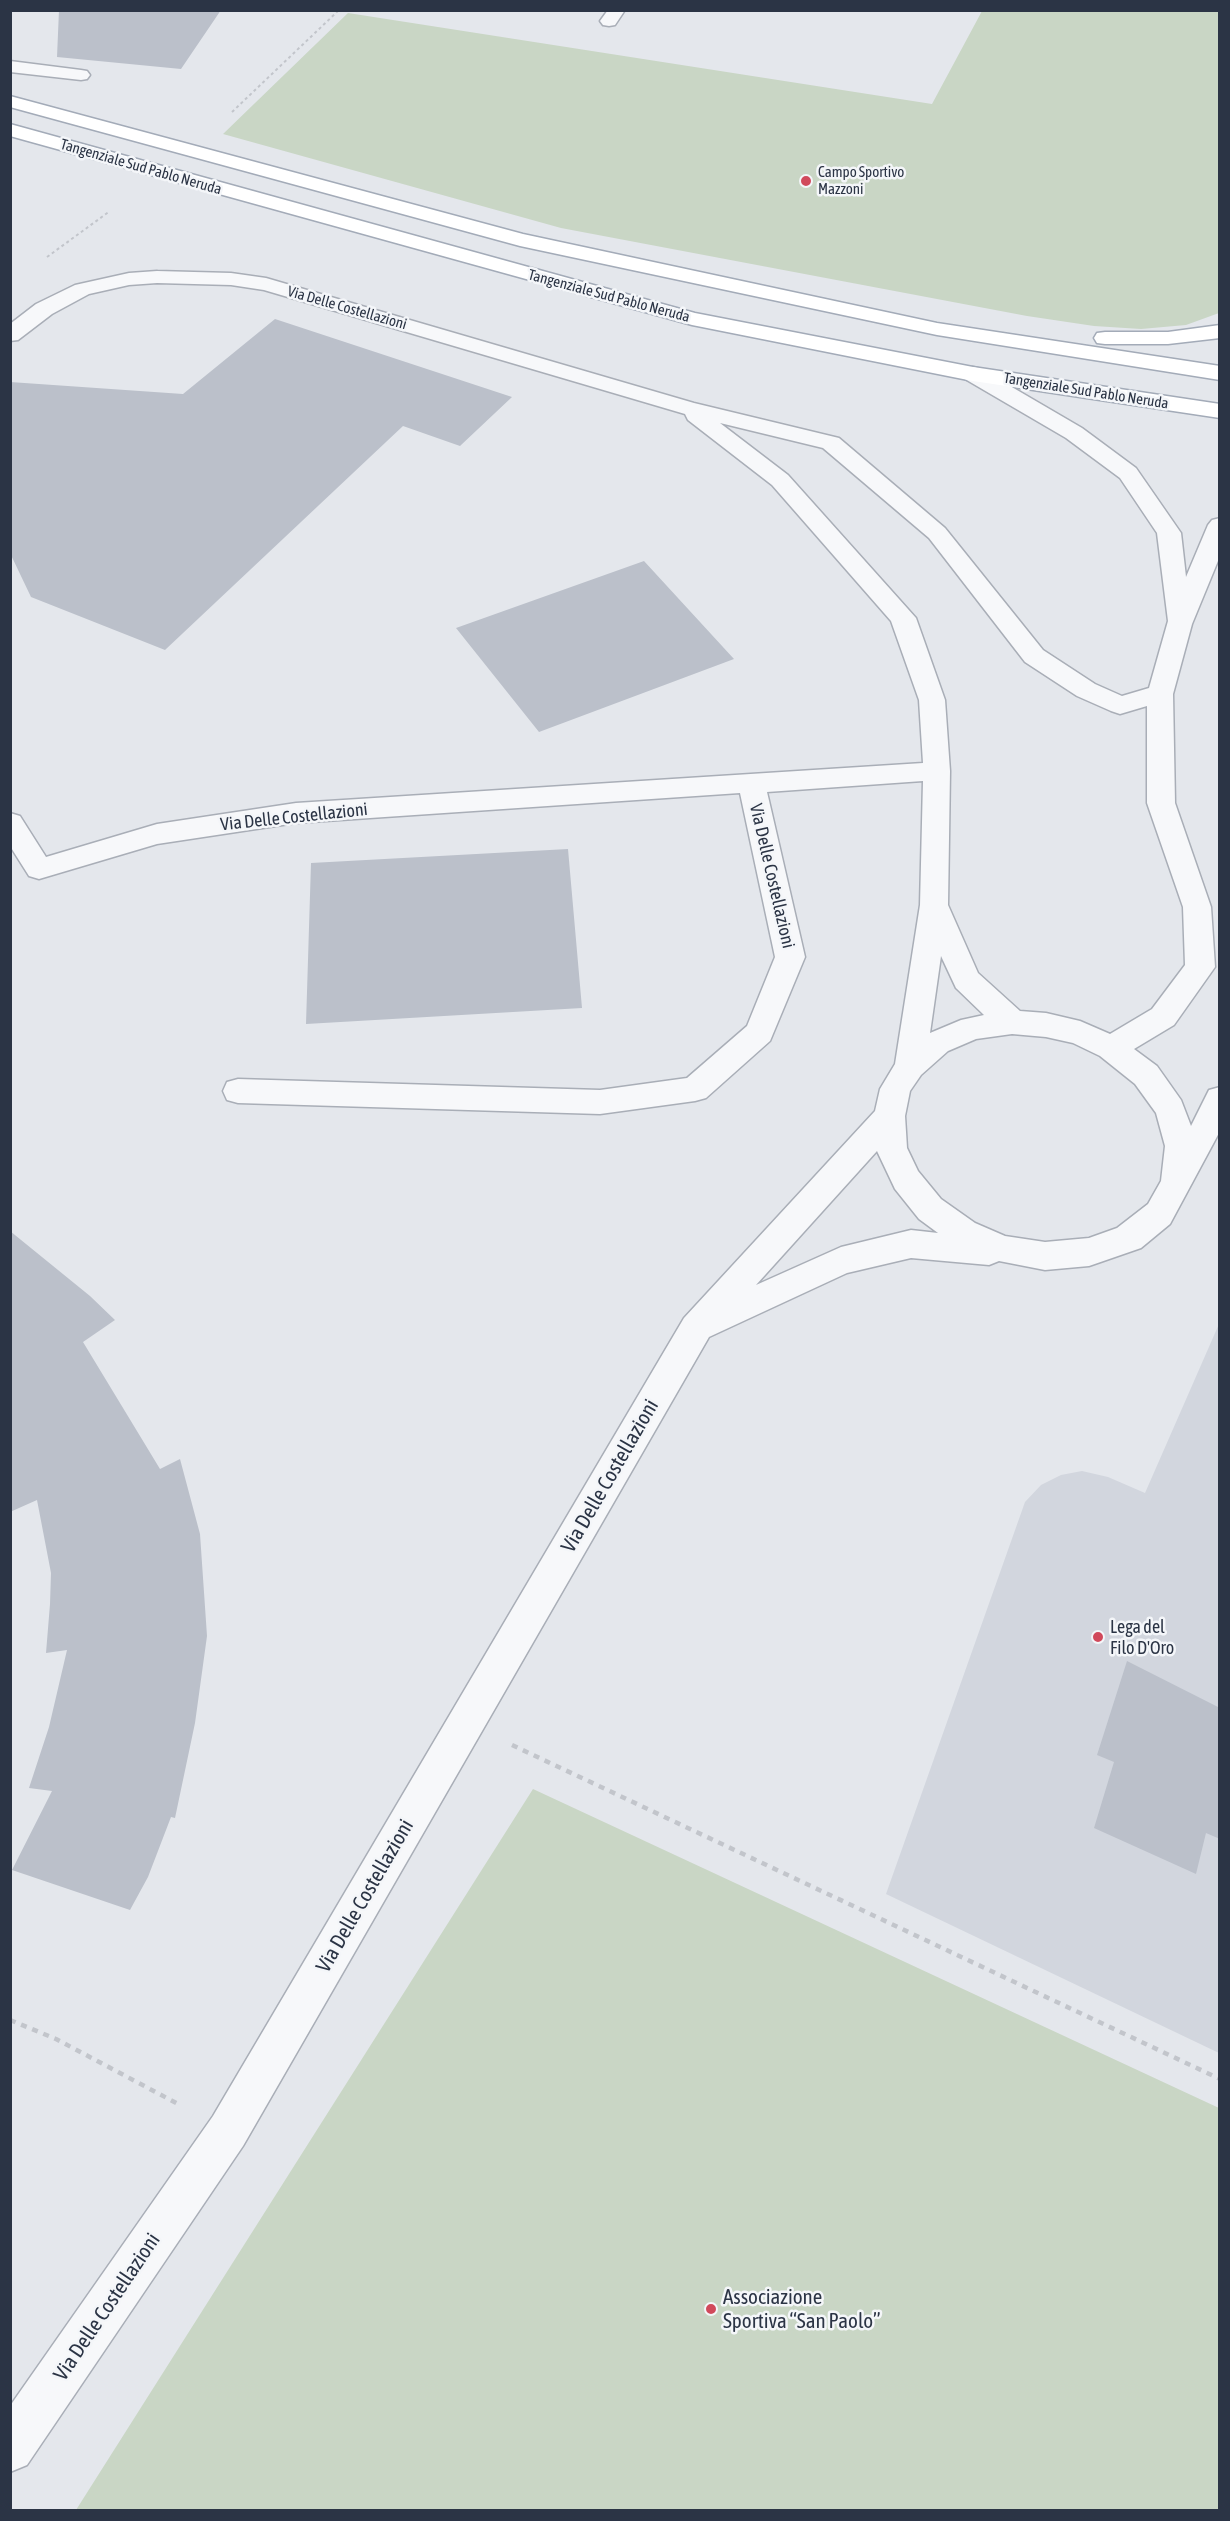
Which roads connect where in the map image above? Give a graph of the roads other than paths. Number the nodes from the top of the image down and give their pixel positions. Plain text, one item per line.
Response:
1 (10, 66) edge
2 (81, 75) dead end
3 (10, 101) edge
4 (10, 130) edge
5 (937, 329) junction
6 (1220, 331) edge
7 (10, 335) edge
8 (1220, 373) edge
9 (973, 374) junction
10 (687, 408) junction
11 (1220, 411) edge
12 (1220, 525) edge
13 (1179, 624) junction
14 (1160, 694) junction
15 (937, 771) junction
16 (751, 783) junction
17 (10, 823) edge
18 (934, 905) junction
19 (1012, 1022) junction
20 (1111, 1048) junction
21 (909, 1066) junction
22 (238, 1091) dead end
23 (1220, 1099) edge
24 (889, 1116) junction
25 (1177, 1183) junction
26 (1045, 1256) junction
27 (696, 1328) junction
28 (10, 2448) edge

1 - 2 street
3 - 5 main road, Tangenziale Sud Pablo Neruda
4 - 9 main road, Tangenziale Sud Pablo Neruda
5 - 6 main road
5 - 8 main road, Tangenziale Sud Pablo Neruda
7 - 10 street, Via Delle Costellazioni
9 - 11 main road, Tangenziale Sud Pablo Neruda
9 - 13 street
10 - 14 street, Via Delle Costellazioni
10 - 15 street, Via Delle Costellazioni
12 - 13 street
13 - 14 street
14 - 20 street
15 - 16 street, Via Delle Costellazioni
15 - 18 street, Via Delle Costellazioni
16 - 17 street, Via Delle Costellazioni
16 - 22 street, Via Delle Costellazioni
18 - 19 street, Via Delle Costellazioni
18 - 21 street, Via Delle Costellazioni
19 - 20 street
19 - 21 street
20 - 25 street
21 - 24 street
23 - 25 street
24 - 26 street
24 - 27 street, Via Delle Costellazioni
25 - 26 street
26 - 27 street
27 - 28 street, Via Delle Costellazioni

